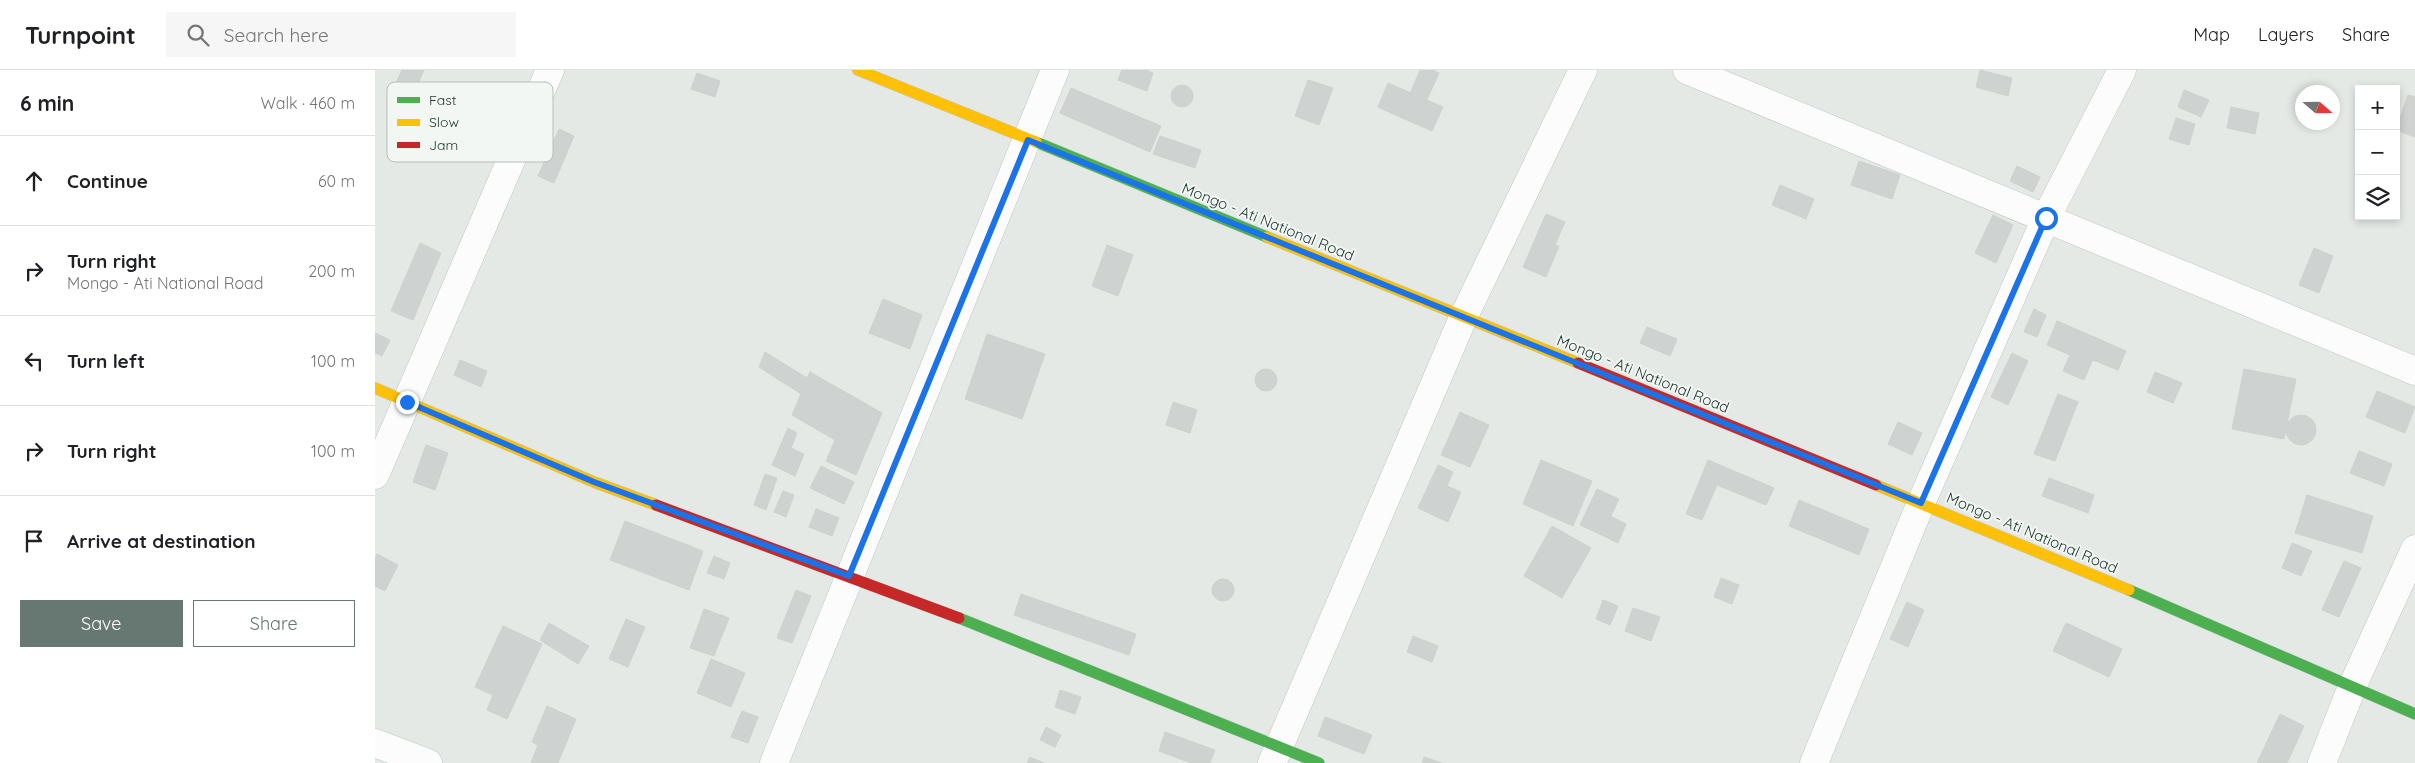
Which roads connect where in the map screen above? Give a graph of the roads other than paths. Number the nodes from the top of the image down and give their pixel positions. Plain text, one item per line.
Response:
1 (550, 70) edge
2 (857, 70) edge
3 (1055, 70) edge
4 (1583, 70) edge
5 (1687, 70) edge
6 (2122, 70) edge
7 (545, 82) edge
8 (1028, 140) junction
9 (510, 162) edge
10 (2046, 218) junction
11 (1463, 318) junction
12 (2415, 371) edge
13 (375, 388) edge
14 (407, 402) junction
15 (375, 475) edge
16 (1921, 503) junction
17 (2415, 549) edge
18 (849, 576) junction
19 (2352, 687) junction
20 (2415, 714) edge
21 (375, 744) edge
22 (1275, 755) edge
23 (428, 763) edge
24 (774, 763) edge
25 (1319, 763) edge
26 (1814, 763) edge
27 (2321, 763) edge

1 - 7 street
2 - 8 main road, Mongo - Ati National Road
3 - 8 street
4 - 11 street
5 - 10 street
6 - 10 street
8 - 11 main road, Mongo - Ati National Road
8 - 18 street
9 - 14 street
10 - 12 street
10 - 16 street
11 - 16 main road, Mongo - Ati National Road
11 - 22 street
13 - 14 main road
14 - 15 street
14 - 18 main road
16 - 19 main road, Mongo - Ati National Road
16 - 26 street
17 - 19 street
18 - 22 main road
18 - 24 street
19 - 20 main road, Mongo - Ati National Road
19 - 27 street
21 - 23 street
22 - 25 main road

